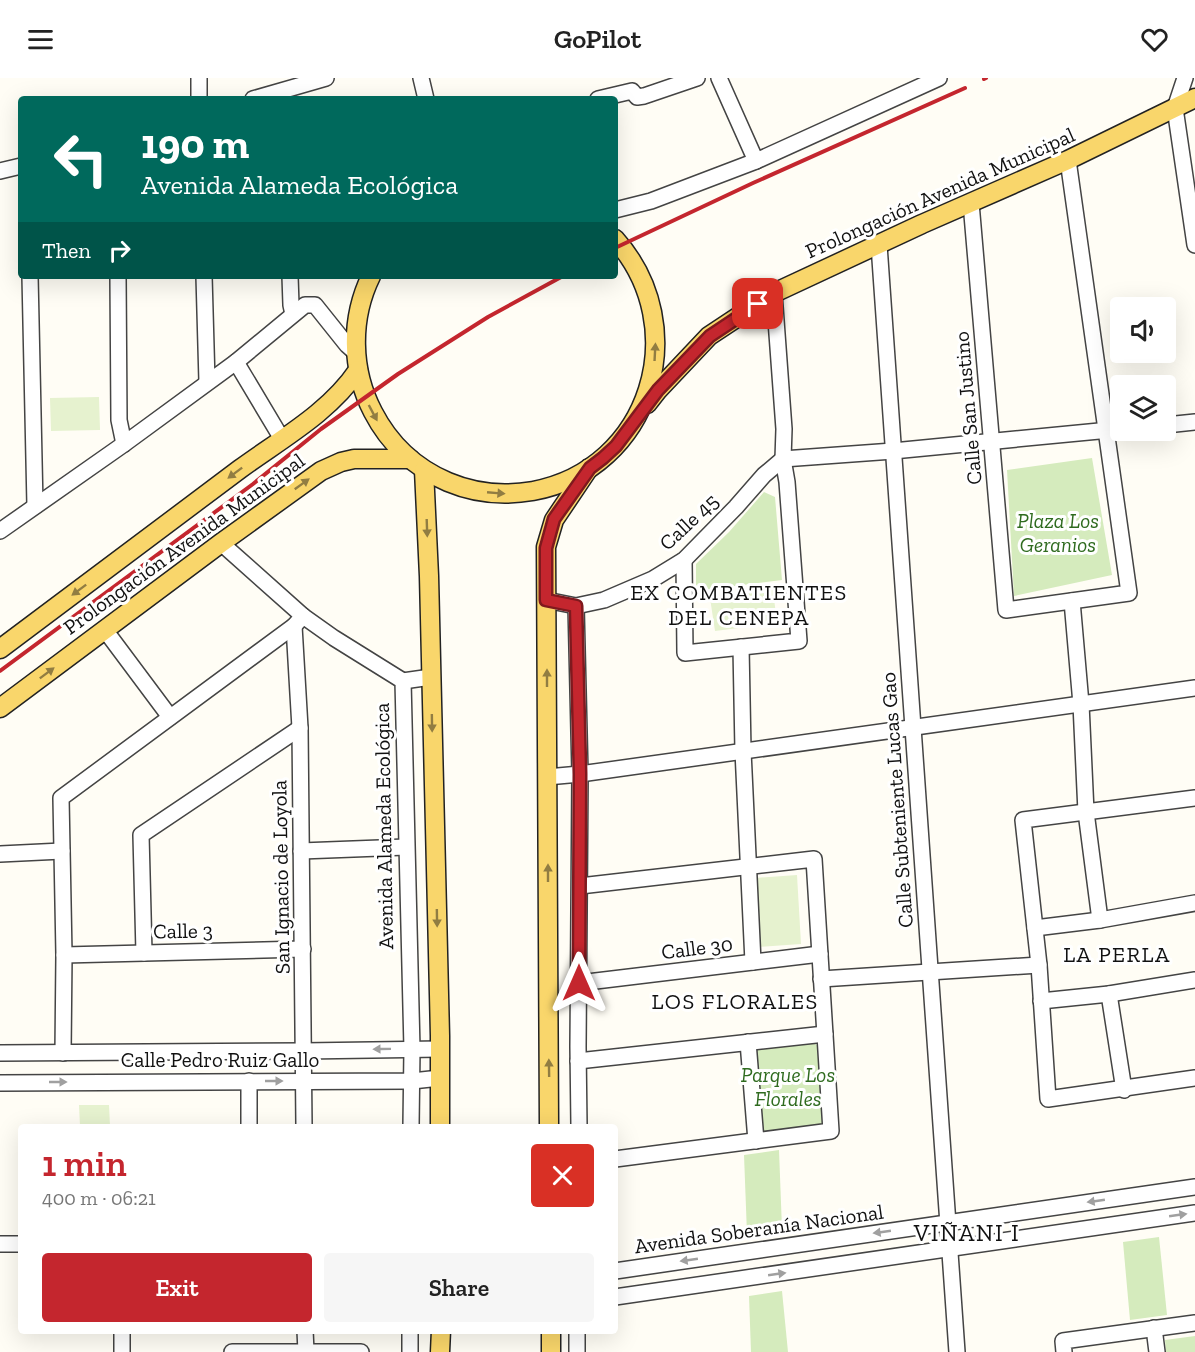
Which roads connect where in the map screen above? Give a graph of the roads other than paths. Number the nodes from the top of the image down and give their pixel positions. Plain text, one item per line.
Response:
1 (199, 78) edge
2 (326, 78) edge
3 (422, 78) edge
4 (697, 78) edge
5 (719, 78) edge
6 (939, 78) edge
7 (1185, 78) edge
8 (631, 84) edge
9 (199, 96) edge
10 (263, 96) edge
11 (425, 96) edge
12 (605, 96) edge
13 (1195, 98) edge
14 (1175, 108) junction
15 (1068, 160) junction
16 (756, 161) junction
17 (18, 167) edge
18 (0, 171) edge
19 (971, 202) junction
20 (618, 209) edge
21 (618, 243) edge
22 (879, 245) junction
23 (1195, 245) edge
24 (30, 279) edge
25 (118, 279) edge
26 (204, 279) edge
27 (290, 279) edge
28 (370, 279) edge
29 (774, 293) junction
30 (293, 314) junction
31 (236, 362) junction
32 (357, 362) junction
33 (207, 382) junction
34 (1110, 412) edge
35 (636, 417) junction
36 (1195, 422) edge
37 (1176, 424) edge
38 (1110, 430) edge
39 (282, 439) junction
40 (1114, 441) edge
41 (992, 442) junction
42 (124, 444) junction
43 (893, 451) junction
44 (783, 459) junction
45 (417, 464) junction
46 (590, 468) junction
47 (35, 506) junction
48 (0, 531) edge
49 (221, 543) junction
50 (684, 560) junction
51 (546, 600) junction
52 (1072, 601) junction
53 (576, 606) junction
54 (298, 621) junction
55 (105, 630) junction
56 (741, 647) junction
57 (0, 649) edge
58 (431, 677) junction
59 (403, 681) junction
60 (1195, 688) edge
61 (1081, 704) junction
62 (0, 708) edge
63 (170, 717) junction
64 (300, 728) junction
65 (913, 728) junction
66 (743, 751) junction
67 (580, 774) junction
68 (547, 777) junction
69 (1195, 798) edge
70 (1086, 812) junction
71 (406, 847) junction
72 (301, 850) junction
73 (62, 851) junction
74 (0, 854) edge
75 (749, 867) junction
76 (580, 886) junction
77 (1195, 903) edge
78 (1100, 920) junction
79 (1035, 928) junction
80 (303, 949) junction
81 (144, 953) junction
82 (820, 954) junction
83 (64, 955) junction
84 (753, 962) junction
85 (1039, 965) junction
86 (929, 972) junction
87 (821, 979) junction
88 (1195, 980) edge
89 (579, 983) junction
90 (1109, 994) junction
91 (1041, 1001) junction
92 (825, 1034) junction
93 (748, 1042) junction
94 (412, 1049) junction
95 (441, 1049) junction
96 (304, 1051) junction
97 (0, 1053) edge
98 (63, 1053) junction
99 (578, 1061) junction
100 (440, 1078) junction
101 (1195, 1078) edge
102 (304, 1080) junction
103 (249, 1081) junction
104 (412, 1081) junction
105 (0, 1083) edge
106 (1124, 1090) junction
107 (249, 1124) edge
108 (304, 1124) edge
109 (411, 1124) edge
110 (441, 1124) edge
111 (549, 1124) edge
112 (579, 1124) edge
113 (756, 1141) junction
114 (618, 1158) edge
115 (1195, 1187) edge
116 (1138, 1195) junction
117 (1195, 1213) edge
118 (1139, 1221) junction
119 (947, 1223) junction
120 (0, 1244) edge
121 (18, 1244) edge
122 (949, 1249) junction
123 (752, 1251) junction
124 (618, 1271) edge
125 (754, 1277) junction
126 (618, 1297) edge
127 (1195, 1323) edge
128 (1155, 1328) junction
129 (122, 1334) edge
130 (305, 1334) edge
131 (410, 1334) edge
132 (441, 1334) edge
133 (551, 1334) edge
134 (577, 1334) edge
135 (1063, 1346) edge
136 (122, 1352) edge
137 (232, 1352) edge
138 (306, 1352) edge
139 (360, 1352) edge
140 (410, 1352) edge
141 (441, 1352) edge
142 (551, 1352) edge
143 (577, 1352) edge
144 (957, 1352) edge
145 (1157, 1352) edge

1 - 9 street
2 - 10 street
3 - 11 street
4 - 8 street
5 - 16 street
6 - 16 street
7 - 14 street
8 - 12 street
13 - 14 main road, Prolongación Avenida Municipal
14 - 15 main road, Prolongación Avenida Municipal
14 - 23 street
15 - 19 main road, Prolongación Avenida Municipal
15 - 34 street
16 - 20 street
17 - 18 street
19 - 22 main road, Prolongación Avenida Municipal
19 - 41 street, Calle San Justino
35 -> 21 main road, Prolongación Avenida Municipal
22 - 29 main road, Prolongación Avenida Municipal
22 - 43 street, Calle Subteniente Lucas Gao
24 - 47 street
25 - 42 street
26 - 33 street
27 - 30 street
28 - 32 main road, Prolongación Avenida Municipal
29 - 35 main road, Prolongación Avenida Municipal
29 - 44 street
30 - 31 street
30 - 32 street
31 - 33 street
31 - 39 street
32 - 39 main road, Prolongación Avenida Municipal
32 -> 45 main road, Prolongación Avenida Municipal
33 - 42 street
35 - 46 main road, Prolongación Avenida Municipal
36 - 37 street
38 - 41 street
39 -> 57 main road, Prolongación Avenida Municipal
40 - 52 street
41 - 43 street
41 - 52 street, Calle San Justino
42 - 47 street
43 - 44 street
43 - 65 street, Calle Subteniente Lucas Gao
44 - 50 street, Calle 45
44 - 56 street
45 -> 46 main road, Prolongación Avenida Municipal
49 -> 45 main road, Prolongación Avenida Municipal
45 -> 58 main road
46 - 51 main road
47 - 48 street
49 - 54 street, Avenida Alameda Ecológica
49 - 55 main road, Prolongación Avenida Municipal
50 - 53 street, Calle 45
50 - 56 street
51 - 53 street
68 -> 51 main road
52 - 61 street
53 - 67 street
54 - 59 street, Avenida Alameda Ecológica
54 - 63 street
54 - 64 street, San Ignacio de Loyola
62 -> 55 main road, Prolongación Avenida Municipal
55 - 63 street
56 - 66 street
58 - 59 street
58 -> 95 main road
59 - 71 street, Avenida Alameda Ecológica
60 - 61 street
61 - 65 street
61 - 70 street
63 - 73 street
64 - 72 street, San Ignacio de Loyola
64 - 81 street
65 - 66 street
65 - 86 street, Calle Subteniente Lucas Gao
66 - 67 street
66 - 75 street
67 - 68 street
67 - 76 street
111 -> 68 main road
69 - 70 street
70 - 78 street
70 - 79 street
71 - 72 street
71 - 94 street, Avenida Alameda Ecológica
72 - 80 street, San Ignacio de Loyola
73 - 74 street
73 - 83 street
75 - 76 street
75 - 82 street
75 - 84 street
76 - 89 street
77 - 78 street
78 - 79 street
79 - 85 street
80 - 81 street, Calle 3
80 - 96 street, San Ignacio de Loyola
81 - 83 street, Calle 3
82 - 84 street, Calle 30
82 - 87 street
83 - 98 street
84 - 89 street, Calle 30
85 - 86 street
85 - 91 street
86 - 87 street
86 - 119 street, Calle Subteniente Lucas Gao
87 - 92 street
88 - 90 street
89 - 99 street
90 - 91 street
90 - 106 street
91 - 106 street
92 - 93 street
92 - 113 street
93 - 99 street
93 - 113 street
94 - 95 street, Calle Pedro Ruiz Gallo
94 -> 96 street, Calle Pedro Ruiz Gallo
94 - 104 street, Avenida Alameda Ecológica
95 - 100 main road
96 - 98 street, Calle Pedro Ruiz Gallo
96 - 102 street, San Ignacio de Loyola
97 - 98 street, Calle Pedro Ruiz Gallo
99 - 112 street
100 - 104 street, Calle Pedro Ruiz Gallo
100 - 110 main road
101 - 106 street
103 -> 102 street, Calle Pedro Ruiz Gallo
102 - 104 street, Calle Pedro Ruiz Gallo
102 - 108 street, San Ignacio de Loyola
105 -> 103 street, Calle Pedro Ruiz Gallo
103 - 107 street
104 - 109 street, Avenida Alameda Ecológica
113 - 114 street
115 - 116 street, Avenida Soberanía Nacional
116 - 118 street
116 -> 119 street, Avenida Soberanía Nacional
118 -> 117 street
118 - 122 street
119 - 122 street, Calle Subteniente Lucas Gao
119 -> 123 street, Avenida Soberanía Nacional
120 - 121 street
125 -> 122 street
122 - 144 street, Calle Subteniente Lucas Gao
123 -> 124 street, Avenida Soberanía Nacional
123 - 125 street
125 - 126 street
127 - 128 street
128 - 135 street
128 - 145 street
129 - 136 street
130 - 138 street
131 - 140 street
132 - 141 main road
133 - 142 main road
134 - 143 street
137 - 138 street
138 - 139 street

